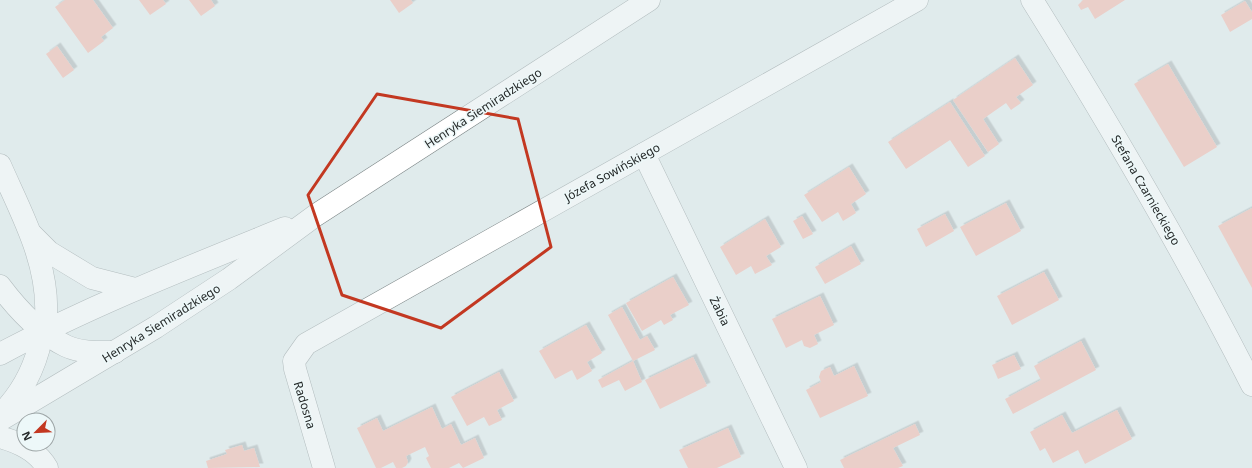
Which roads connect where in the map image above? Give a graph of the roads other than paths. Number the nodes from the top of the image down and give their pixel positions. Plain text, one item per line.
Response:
1 (649, 0) edge
2 (917, 0) edge
3 (1032, 0) edge
4 (644, 154) junction
5 (0, 165) edge
6 (316, 215) junction
7 (29, 232) junction
8 (0, 286) edge
9 (135, 289) junction
10 (43, 331) junction
11 (306, 344) joint
12 (115, 352) junction
13 (0, 354) edge
14 (1252, 385) edge
15 (0, 415) edge
16 (0, 420) edge
17 (0, 438) edge
18 (47, 468) edge
19 (324, 468) edge
20 (796, 468) edge

1 - 6 street, Henryka Siemiradzkiego
2 - 4 street, Józefa Sowińskiego
3 - 14 street, Stefana Czarnieckiego
4 - 11 street, Józefa Sowińskiego
4 - 20 street, Żabia
5 - 7 street
6 - 9 street, Henryka Siemiradzkiego
6 - 12 street, Henryka Siemiradzkiego
7 - 9 street
7 - 10 street
8 - 10 street
9 - 10 street, Henryka Siemiradzkiego
10 - 12 street
10 - 13 street, Henryka Siemiradzkiego
10 - 15 street
11 - 19 street, Radosna
12 - 16 street, Henryka Siemiradzkiego
17 - 18 street

